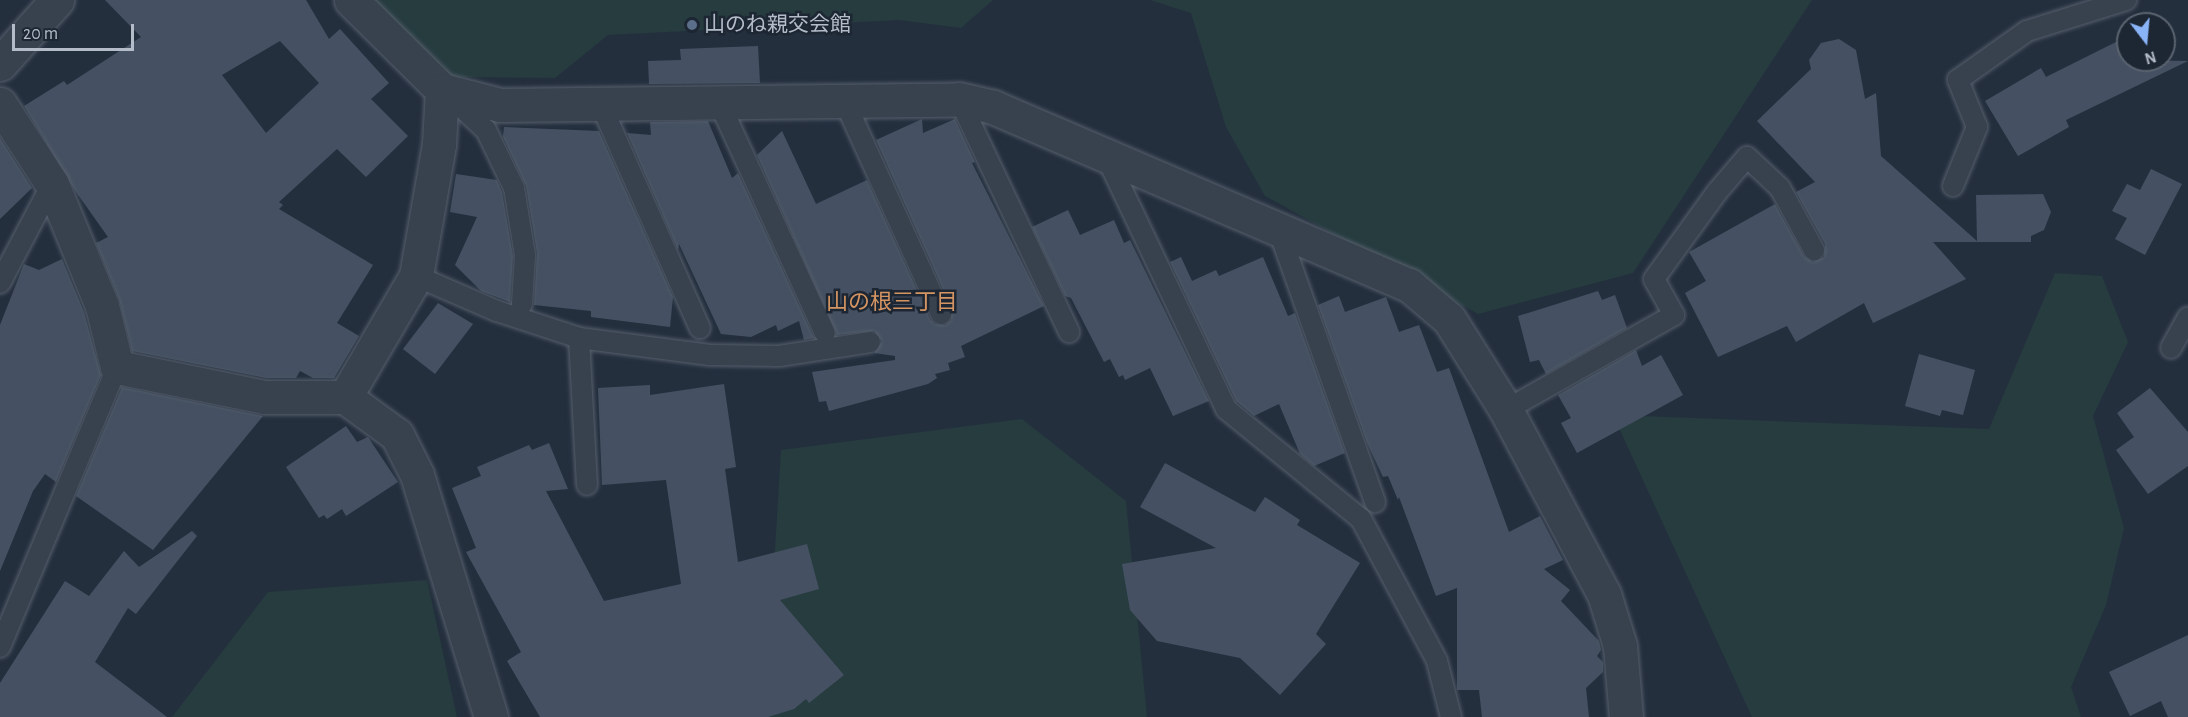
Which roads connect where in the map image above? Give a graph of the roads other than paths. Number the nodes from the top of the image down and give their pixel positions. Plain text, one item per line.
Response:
1 (57, 0) edge
2 (351, 0) edge
3 (2126, 0) edge
4 (0, 64) edge
5 (442, 90) junction
6 (959, 99) junction
7 (844, 100) junction
8 (719, 102) junction
9 (0, 104) edge
10 (601, 105) junction
11 (1107, 158) junction
12 (52, 184) junction
13 (1953, 186) dead end
14 (1278, 228) junction
15 (1814, 250) dead end
16 (416, 276) junction
17 (0, 283) edge
18 (522, 304) dead end
19 (941, 314) dead end
20 (2188, 317) edge
21 (700, 328) dead end
22 (1069, 332) dead end
23 (825, 333) dead end
24 (579, 338) junction
25 (870, 342) dead end
26 (2171, 348) dead end
27 (117, 367) junction
28 (345, 397) junction
29 (1506, 410) junction
30 (587, 485) dead end
31 (1375, 502) dead end
32 (0, 647) edge
33 (491, 717) edge
34 (1451, 717) edge
35 (1626, 717) edge

1 - 4 street
2 - 5 street
3 - 13 lane
5 - 10 street
5 - 16 street
5 - 18 lane
6 - 7 street
6 - 11 street
6 - 22 lane
7 - 8 street
7 - 19 lane
8 - 10 street
8 - 23 lane
9 - 12 street
10 - 21 lane
11 - 14 street
11 - 34 lane
12 - 17 lane
12 - 27 street
14 - 29 street
14 - 31 lane
15 - 29 lane
16 - 24 lane
16 - 28 street
20 - 26 lane
24 - 25 lane
24 - 30 lane
27 - 28 street
27 - 32 lane
28 - 33 street
29 - 35 street

